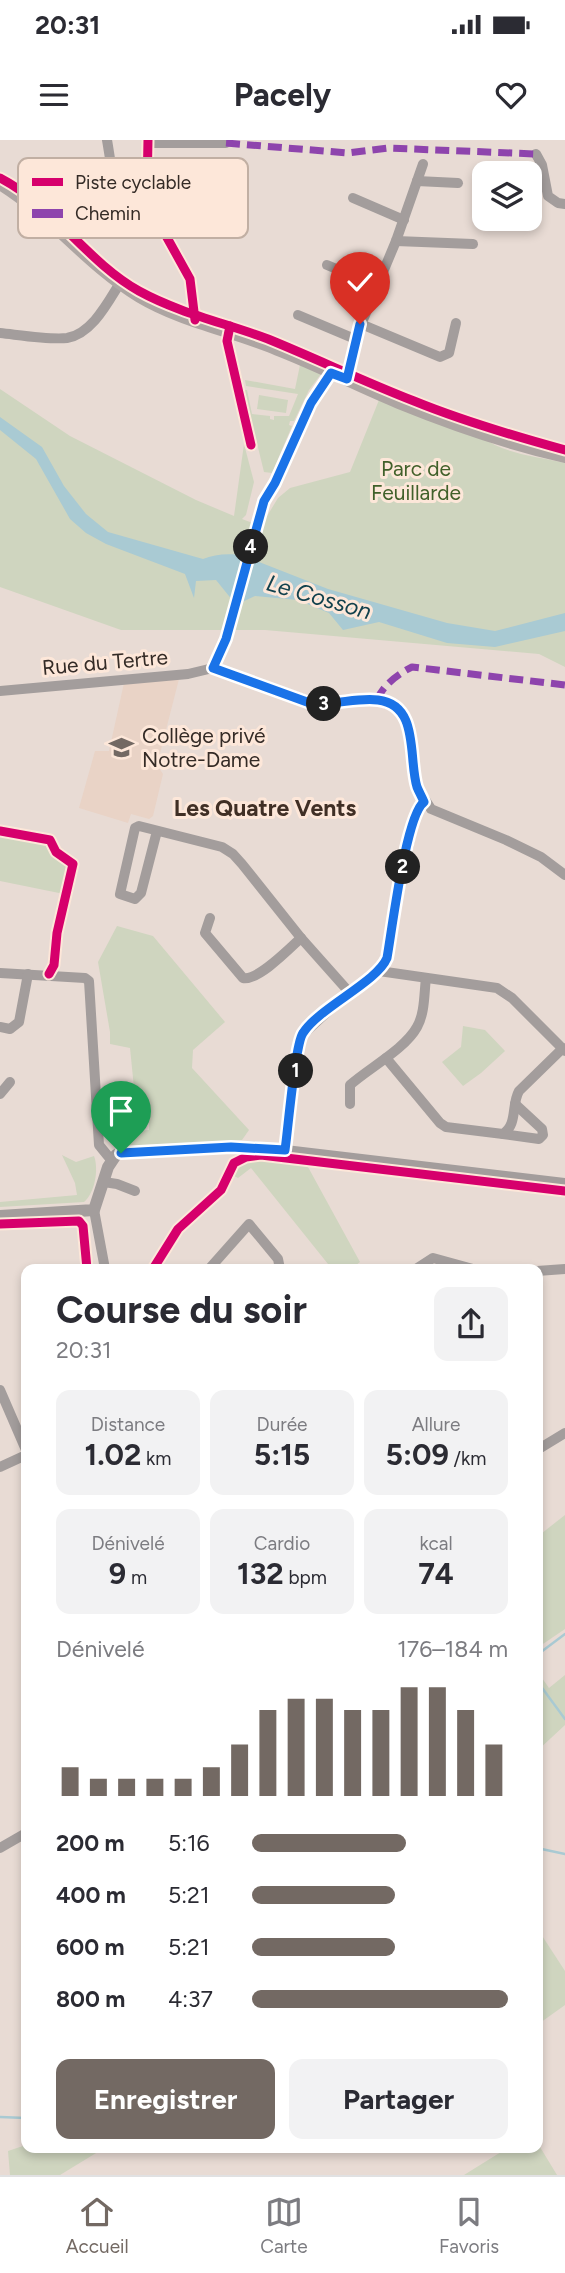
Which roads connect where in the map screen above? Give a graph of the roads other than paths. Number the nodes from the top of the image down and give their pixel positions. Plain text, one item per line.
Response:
1 (107, 140) edge
2 (148, 142) edge
3 (226, 143) dead end
4 (536, 153) dead end
5 (111, 158) edge
6 (423, 164) dead end
7 (417, 181) junction
8 (0, 183) edge
9 (457, 183) dead end
10 (18, 194) edge
11 (353, 198) dead end
12 (565, 204) edge
13 (404, 219) junction
14 (67, 238) edge
15 (167, 238) edge
16 (396, 241) junction
17 (473, 244) dead end
18 (327, 265) dead end
19 (120, 283) junction
20 (377, 286) junction
21 (298, 315) dead end
22 (195, 320) junction
23 (456, 323) dead end
24 (360, 324) junction
25 (0, 333) edge
26 (355, 339) junction
27 (331, 373) junction
28 (347, 379) junction
29 (563, 456) edge
30 (213, 668) junction
31 (0, 691) edge
32 (424, 802) junction
33 (157, 831) junction
34 (565, 875) edge
35 (210, 918) dead end
36 (302, 938) junction
37 (379, 971) junction
38 (0, 972) edge
39 (28, 974) junction
40 (426, 978) junction
41 (349, 992) junction
42 (0, 1027) edge
43 (564, 1049) edge
44 (386, 1058) junction
45 (10, 1082) dead end
46 (0, 1094) edge
47 (350, 1104) dead end
48 (514, 1104) junction
49 (503, 1134) junction
50 (285, 1150) junction
51 (111, 1161) junction
52 (104, 1182) junction
53 (565, 1184) edge
54 (135, 1191) dead end
55 (94, 1210) junction
56 (0, 1216) edge
57 (104, 1264) edge
58 (213, 1264) edge
59 (280, 1264) edge
60 (424, 1264) edge
61 (455, 1264) edge
62 (565, 1269) edge
63 (543, 1271) edge
64 (0, 1390) edge
65 (565, 1433) edge
66 (21, 1441) edge
67 (543, 1446) edge
68 (21, 1456) edge
69 (0, 1466) edge
70 (21, 1836) edge
71 (0, 1849) edge

1 - 5 street
2 - 3 street
4 - 12 street
6 - 7 street
7 - 9 street
7 - 13 street
8 - 10 main road
11 - 13 street
13 - 16 street
14 - 19 main road
15 - 22 street
16 - 17 street
16 - 20 street
18 - 20 street
19 - 22 main road
19 - 25 street
20 - 24 street
21 - 26 street
22 - 27 main road
23 - 24 street
24 - 26 street
26 - 28 street
27 - 28 main road
27 - 30 street
28 - 29 main road
30 - 31 street, Rue du Tertre
30 - 32 street
32 - 34 street
32 - 37 street
33 - 33 street
33 - 36 street
35 - 36 street
36 - 41 street
37 - 40 street
37 - 41 street
38 - 39 street
39 - 42 street
39 - 51 street
40 - 43 street
40 - 44 street
41 - 50 street
43 - 48 street
44 - 47 street
44 - 49 street
45 - 46 street
48 - 49 street
48 - 49 street
50 - 51 street
50 - 53 street
51 - 52 street
52 - 54 street
52 - 55 street
55 - 56 street
55 - 57 street
58 - 59 street
60 - 61 street
62 - 63 street
64 - 66 street
65 - 67 street
68 - 69 street
70 - 71 street

